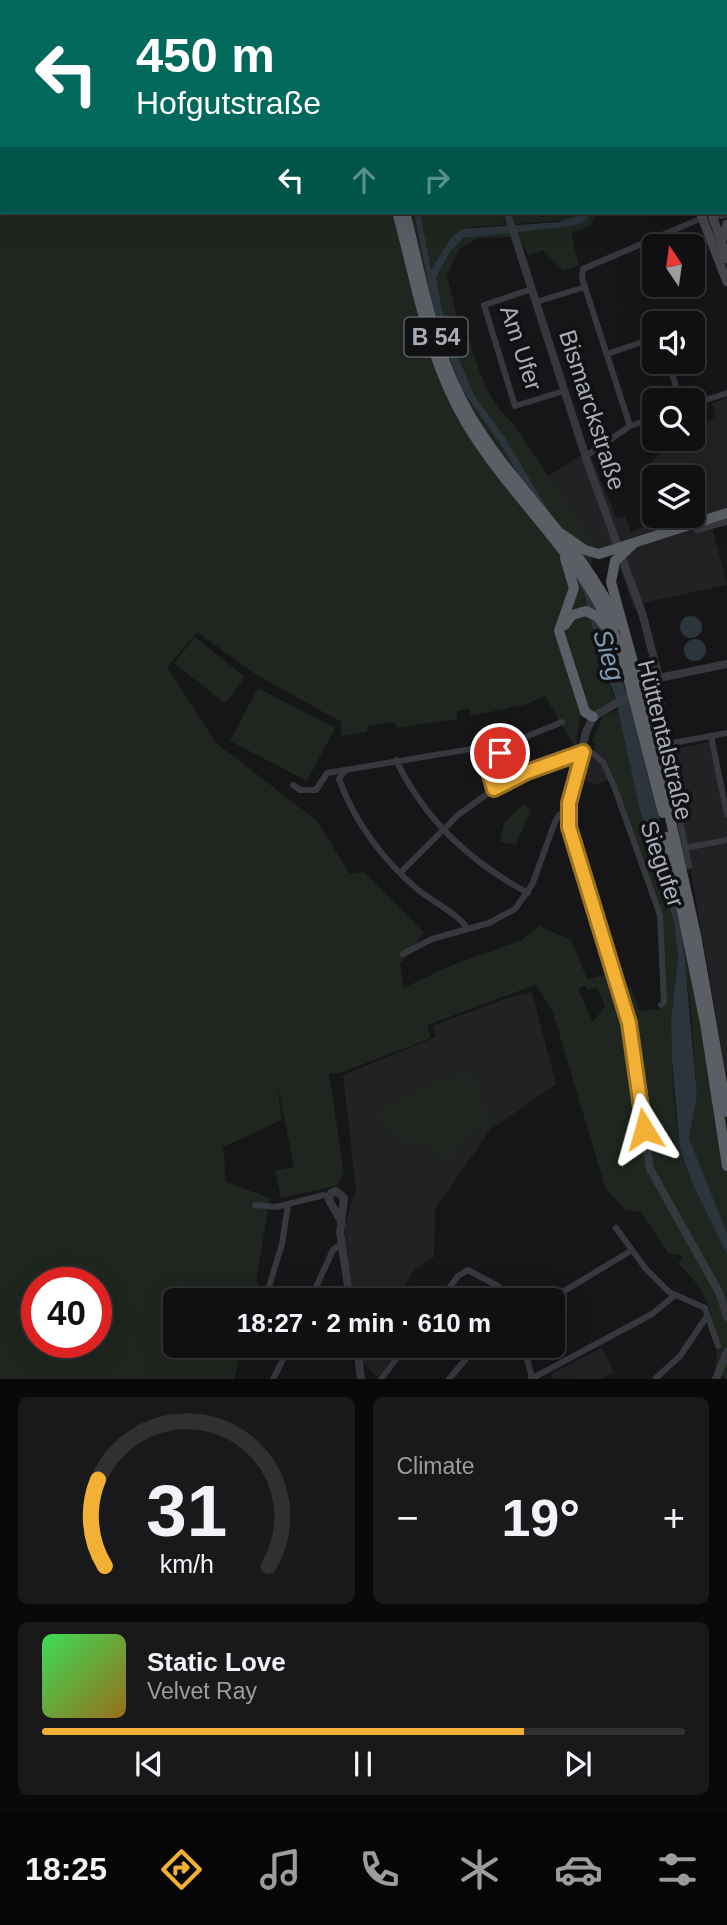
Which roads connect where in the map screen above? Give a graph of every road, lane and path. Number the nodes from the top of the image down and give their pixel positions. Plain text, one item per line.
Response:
1 (397, 214) edge
2 (405, 214) edge
3 (508, 214) edge
4 (707, 214) edge
5 (727, 214) edge
6 (727, 223) edge
7 (722, 245) junction
8 (727, 259) edge
9 (727, 280) edge
10 (585, 287) junction
11 (532, 289) junction
12 (536, 302) junction
13 (642, 342) edge
14 (607, 354) junction
15 (565, 391) junction
16 (727, 393) edge
17 (705, 400) edge
18 (642, 422) edge
19 (630, 426) junction
20 (586, 456) junction
21 (727, 513) edge
22 (727, 522) edge
23 (558, 535) junction
24 (633, 544) junction
25 (618, 547) junction
26 (570, 611) junction
27 (623, 645) junction
28 (727, 664) edge
29 (659, 678) junction
30 (593, 717) junction
31 (562, 722) dead end
32 (727, 733) edge
33 (711, 736) junction
34 (513, 742) junction
35 (667, 744) junction
36 (583, 752) junction
37 (396, 760) junction
38 (345, 771) junction
39 (293, 785) dead end
40 (494, 789) junction
41 (568, 811) junction
42 (727, 816) edge
43 (442, 830) junction
44 (727, 839) edge
45 (685, 848) junction
46 (689, 866) dead end
47 (400, 873) junction
48 (528, 893) junction
49 (468, 929) junction
50 (403, 954) dead end
51 (661, 1005) dead end
52 (727, 1112) edge
53 (727, 1167) edge
54 (329, 1197) junction
55 (288, 1204) junction
56 (255, 1205) dead end
57 (340, 1219) junction
58 (616, 1228) dead end
59 (341, 1244) junction
60 (632, 1250) junction
61 (269, 1287) dead end
62 (316, 1288) edge
63 (348, 1288) edge
64 (449, 1288) edge
65 (500, 1288) edge
66 (565, 1288) edge
67 (675, 1295) junction
68 (707, 1316) junction
69 (727, 1317) edge
70 (718, 1346) dead end
71 (727, 1352) edge
72 (283, 1358) edge
73 (358, 1358) edge
74 (397, 1358) edge
75 (467, 1358) edge
76 (527, 1358) edge
77 (273, 1379) edge
78 (361, 1379) edge
79 (381, 1379) edge
80 (449, 1379) edge
81 (532, 1379) edge
82 (656, 1379) edge
83 (716, 1379) edge

1 - 23 highway, Hüttentalstraße / B 54
2 - 23 highway, Hüttentalstraße / B 54
3 - 11 street, Bismarckstraße
4 - 5 street
4 - 7 main road
4 - 9 main road
4 - 10 street
6 - 7 main road
7 - 8 main road
10 - 12 street
10 - 14 street
11 - 12 street, Bismarckstraße
11 - 15 street, Am Ufer
12 - 15 street, Bismarckstraße
13 - 14 street
14 - 19 street
15 - 20 street, Bismarckstraße
16 - 17 street
18 - 19 street
19 - 20 street
20 - 25 street, Bismarckstraße
21 - 24 highway, bridge
22 - 25 street
23 - 24 highway, bridge
23 - 26 highway
23 - 27 highway, Hüttentalstraße / B 54, bridge
24 - 27 highway, bridge
25 - 29 street, Bismarckstraße
26 - 27 highway
26 - 30 highway
27 - 52 highway, Hüttentalstraße / B 54, bridge
27 - 53 highway, Hüttentalstraße / B 54, bridge
28 - 29 street
29 - 30 street, bridge
29 - 35 street, Bismarckstraße
30 - 36 street
31 - 34 street
32 - 33 street
33 - 35 street
33 - 42 street
34 - 37 street
34 - 40 street
35 - 45 street, Bismarckstraße
36 - 40 street
36 - 41 street
36 - 51 street, Siegufer
37 - 38 street
37 - 43 street
38 - 39 street
38 - 47 street
40 - 43 street
41 - 48 street
41 - 69 street
43 - 47 street
43 - 48 street
44 - 45 street
45 - 46 street, Bismarckstraße
47 - 49 street
48 - 49 street
49 - 50 street
54 - 55 street
54 - 57 street
54 - 57 street
55 - 56 street
55 - 61 street
57 - 59 street
58 - 60 street
59 - 62 street
59 - 63 street
60 - 66 street
60 - 67 street
64 - 65 street
67 - 68 street
67 - 81 street
68 - 70 street
68 - 82 street
71 - 83 street
72 - 77 street
73 - 78 street
74 - 79 street
75 - 80 street
76 - 81 street

